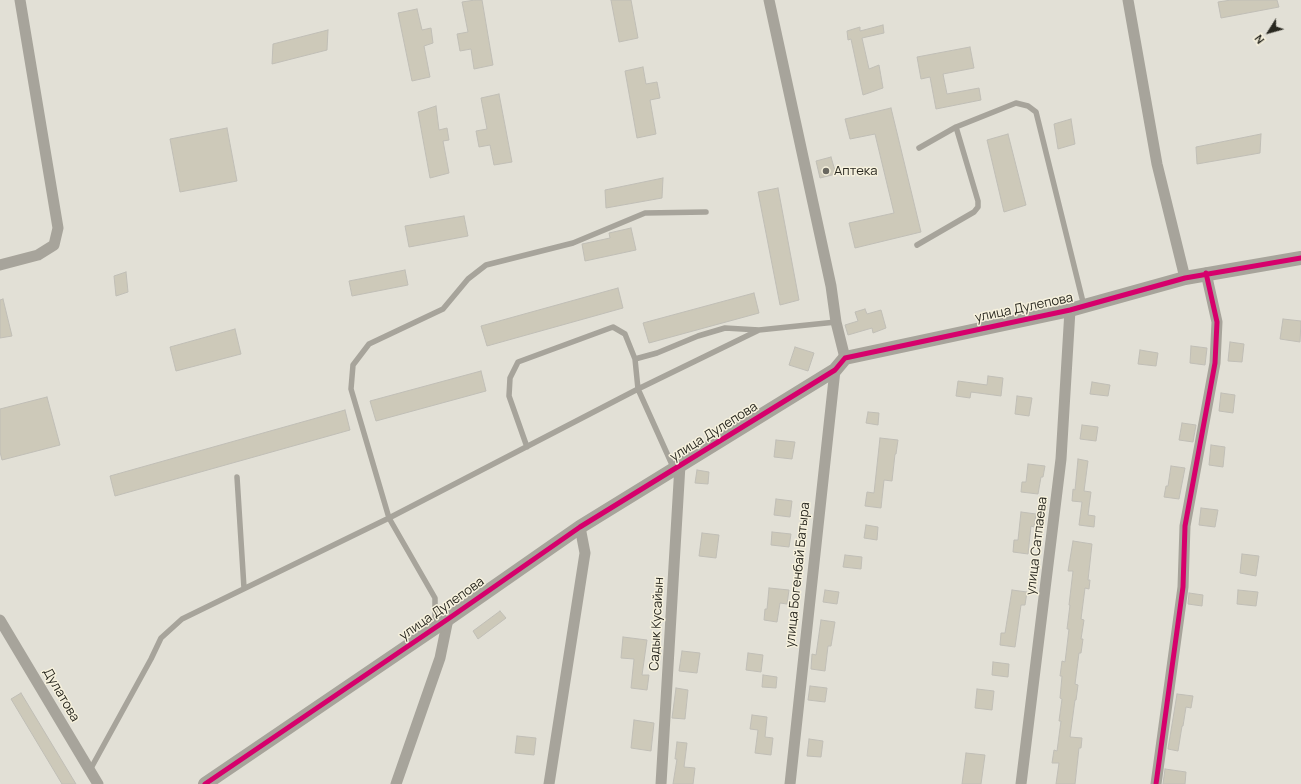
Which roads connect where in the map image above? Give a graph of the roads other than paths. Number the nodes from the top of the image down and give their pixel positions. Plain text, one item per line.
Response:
1 (20, 0) edge
2 (770, 0) edge
3 (1128, 0) edge
4 (956, 128) junction
5 (919, 148) dead end
6 (706, 212) dead end
7 (917, 245) dead end
8 (1301, 258) edge
9 (0, 265) edge
10 (1206, 273) junction
11 (1185, 278) junction
12 (1084, 306) junction
13 (1070, 310) junction
14 (836, 322) junction
15 (759, 330) junction
16 (845, 358) junction
17 (635, 359) junction
18 (835, 370) junction
19 (638, 389) junction
20 (527, 447) junction
21 (677, 467) junction
22 (237, 477) dead end
23 (389, 518) junction
24 (580, 527) junction
25 (244, 588) junction
26 (448, 619) junction
27 (0, 620) edge
28 (434, 628) junction
29 (90, 771) junction
30 (98, 784) edge
31 (205, 784) edge
32 (396, 784) edge
33 (549, 784) edge
34 (661, 784) edge
35 (790, 784) edge
36 (1021, 784) edge
37 (1156, 784) edge

1 - 9 street
2 - 14 street
3 - 11 street
4 - 5 lane
4 - 7 lane
4 - 12 lane
6 - 23 lane
8 - 10 street, улица Дулепова
10 - 11 street, улица Дулепова
10 - 37 street
11 - 12 street, улица Дулепова
12 - 13 street, улица Дулепова
13 - 16 street, улица Дулепова
13 - 36 street, улица Сатпаева
14 - 15 lane
14 - 16 street
15 - 17 lane
15 - 19 lane
16 - 18 street, улица Дулепова
17 - 19 lane
17 - 20 lane
18 - 21 street, улица Дулепова
18 - 35 street, улица Богенбай Батыра
19 - 20 lane
19 - 21 lane
20 - 23 lane
21 - 24 street, улица Дулепова
21 - 34 street, Садык Кусайын
22 - 25 lane
23 - 25 lane
23 - 28 lane
24 - 26 street, улица Дулепова
24 - 33 street
25 - 29 lane
26 - 28 street, улица Дулепова
26 - 32 street
27 - 29 street, Дулатова
28 - 31 street, улица Дулепова
29 - 30 street, Дулатова

